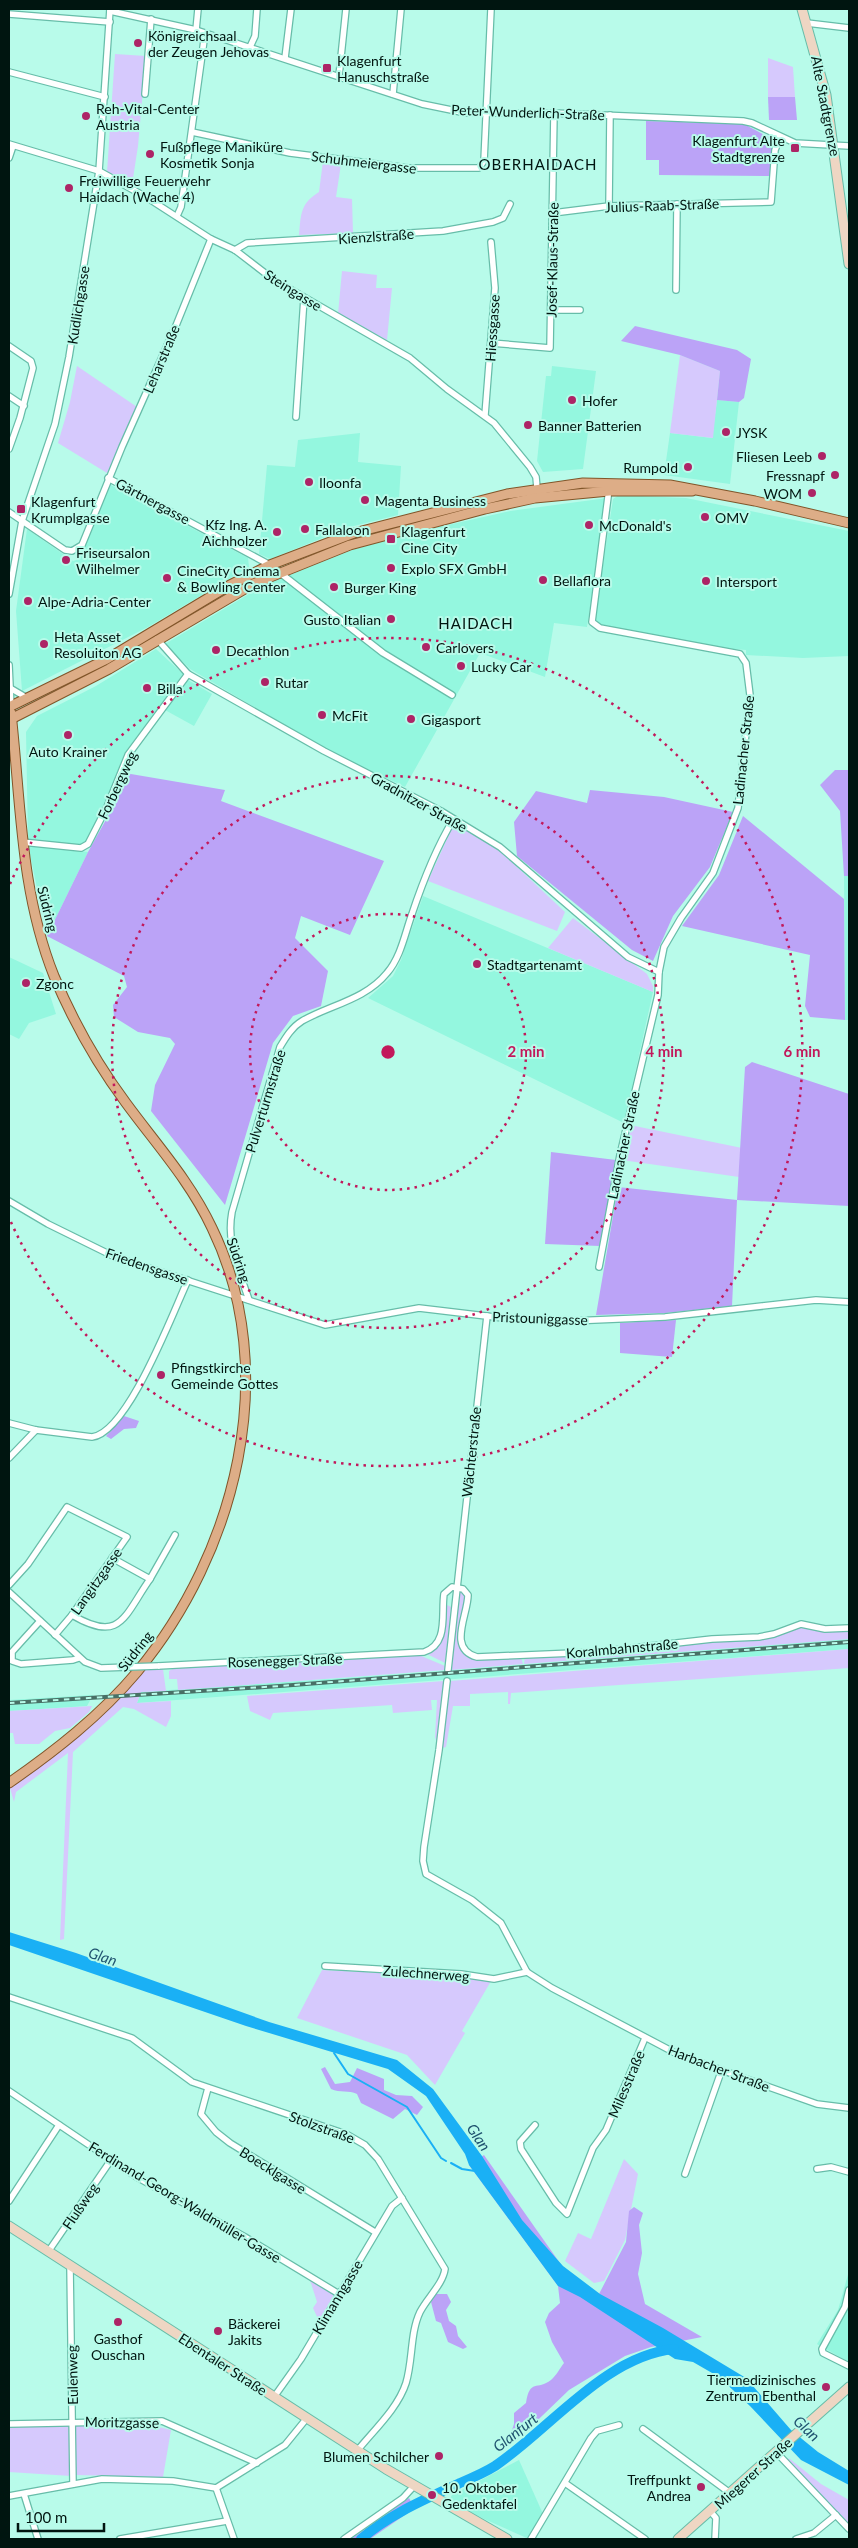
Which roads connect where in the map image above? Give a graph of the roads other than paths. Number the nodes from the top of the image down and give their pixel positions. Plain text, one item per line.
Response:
1 (198, 9) edge
2 (257, 9) edge
3 (291, 9) edge
4 (346, 9) edge
5 (401, 9) edge
6 (491, 9) edge
7 (802, 9) edge
8 (110, 10) edge
9 (9, 14) edge
10 (151, 19) junction
11 (110, 22) junction
12 (807, 24) junction
13 (849, 28) edge
14 (196, 30) junction
15 (205, 33) junction
16 (250, 47) junction
17 (285, 58) junction
18 (9, 72) edge
19 (339, 76) junction
20 (145, 94) dead end
21 (393, 94) junction
22 (105, 98) junction
23 (487, 111) junction
24 (554, 113) junction
25 (610, 115) junction
26 (192, 132) junction
27 (780, 138) junction
28 (11, 145) edge
29 (834, 146) junction
30 (849, 146) edge
31 (9, 158) edge
32 (99, 171) junction
33 (510, 204) dead end
34 (676, 204) junction
35 (609, 206) junction
36 (553, 213) junction
37 (846, 214) edge
38 (177, 216) junction
39 (211, 239) junction
40 (491, 242) dead end
41 (235, 250) junction
42 (849, 264) edge
43 (676, 290) dead end
44 (304, 298) junction
45 (551, 310) junction
46 (580, 310) dead end
47 (491, 343) junction
48 (9, 346) edge
49 (9, 396) edge
50 (24, 406) junction
51 (485, 415) junction
52 (296, 417) dead end
53 (9, 449) edge
54 (108, 478) junction
55 (583, 483) junction
56 (610, 486) junction
57 (536, 493) junction
58 (575, 494) junction
59 (485, 504) junction
60 (9, 512) edge
61 (430, 513) junction
62 (849, 519) edge
63 (22, 520) junction
64 (838, 521) junction
65 (432, 522) junction
66 (849, 523) edge
67 (379, 526) junction
68 (382, 536) junction
69 (349, 540) junction
70 (270, 565) junction
71 (279, 571) junction
72 (9, 594) edge
73 (153, 632) junction
74 (158, 641) junction
75 (9, 665) edge
76 (188, 674) junction
77 (10, 690) edge
78 (452, 695) dead end
79 (27, 698) junction
80 (27, 711) junction
81 (9, 713) edge
82 (12, 736) edge
83 (453, 820) junction
84 (22, 842) junction
85 (659, 972) junction
86 (9, 1201) edge
87 (599, 1267) dead end
88 (188, 1280) junction
89 (236, 1295) junction
90 (249, 1300) junction
91 (849, 1302) edge
92 (487, 1316) junction
93 (9, 1423) edge
94 (36, 1430) junction
95 (9, 1458) edge
96 (175, 1535) dead end
97 (112, 1558) junction
98 (150, 1579) junction
99 (9, 1585) edge
100 (456, 1588) junction
101 (9, 1592) edge
102 (72, 1615) junction
103 (40, 1621) junction
104 (849, 1628) edge
105 (55, 1635) junction
106 (79, 1658) junction
107 (448, 1670) dead end
108 (447, 1681) dead end
109 (9, 1783) edge
110 (325, 1966) dead end
111 (527, 1972) junction
112 (9, 1997) edge
113 (645, 2038) junction
114 (721, 2072) junction
115 (208, 2088) junction
116 (9, 2091) edge
117 (849, 2108) edge
118 (59, 2125) junction
119 (535, 2125) dead end
120 (111, 2160) junction
121 (817, 2168) dead end
122 (849, 2172) edge
123 (686, 2174) dead end
124 (402, 2198) junction
125 (9, 2201) edge
126 (9, 2226) edge
127 (375, 2232) junction
128 (48, 2252) junction
129 (70, 2266) junction
130 (849, 2290) edge
131 (339, 2294) junction
132 (849, 2366) edge
133 (849, 2387) edge
134 (274, 2397) junction
135 (307, 2418) junction
136 (72, 2422) junction
137 (9, 2424) edge
138 (619, 2425) dead end
139 (643, 2429) dead end
140 (357, 2451) junction
141 (777, 2451) junction
142 (257, 2463) junction
143 (565, 2483) junction
144 (73, 2484) junction
145 (414, 2486) junction
146 (216, 2488) junction
147 (730, 2493) junction
148 (24, 2494) junction
149 (9, 2496) edge
150 (710, 2511) junction
151 (836, 2515) junction
152 (227, 2521) junction
153 (849, 2529) edge
154 (38, 2539) edge
155 (120, 2539) edge
156 (234, 2539) edge
157 (344, 2539) edge
158 (507, 2539) edge
159 (531, 2539) edge
160 (645, 2539) edge
161 (678, 2539) edge
162 (715, 2539) edge
163 (796, 2539) edge

1 - 14 street
2 - 16 street
3 - 17 street
4 - 19 street
5 - 21 street
6 - 23 street
7 - 12 main road, Alte Stadtgrenze
8 - 10 street, Peter-Wunderlich-Straße
8 - 11 street, Kudlichgasse
9 - 11 street
10 - 14 street, Peter-Wunderlich-Straße
10 - 20 street
11 - 22 street, Kudlichgasse
12 - 13 street
12 - 29 main road, Alte Stadtgrenze
14 - 15 street, Peter-Wunderlich-Straße
15 - 16 street, Peter-Wunderlich-Straße
15 - 26 street
16 - 17 street, Peter-Wunderlich-Straße
17 - 19 street, Peter-Wunderlich-Straße
18 - 22 street
19 - 21 street, Peter-Wunderlich-Straße
21 - 23 street, Peter-Wunderlich-Straße
22 - 32 street, Kudlichgasse
23 - 24 street, Peter-Wunderlich-Straße
23 - 26 street, Schuhmeiergasse
24 - 25 street, Peter-Wunderlich-Straße
24 - 36 street, Josef-Klaus-Straße
25 - 27 street, Peter-Wunderlich-Straße
25 - 35 street
26 - 38 street
27 - 29 street, Peter-Wunderlich-Straße
27 - 34 street, Julius-Raab-Straße
28 - 31 street
28 - 32 street, Steingasse
29 - 30 street, Peter-Wunderlich-Straße
29 - 37 main road, Alte Stadtgrenze
32 - 38 street, Steingasse
32 - 63 street, Kudlichgasse
33 - 41 street, Kienzlstraße
34 - 35 street, Julius-Raab-Straße
34 - 43 street
35 - 36 street, Julius-Raab-Straße
36 - 45 street, Josef-Klaus-Straße
37 - 42 main road, Alte Stadtgrenze
38 - 39 street, Steingasse
39 - 41 street, Steingasse
39 - 54 street, Leharstraße
40 - 47 street, Hiessgasse
41 - 44 street, Steingasse
44 - 51 street, Steingasse
44 - 52 street
45 - 46 street
45 - 47 street, Josef-Klaus-Straße
47 - 51 street, Hiessgasse
48 - 50 street
49 - 50 street
50 - 53 street
51 - 57 street, Steingasse
54 - 63 street, Gärtnergasse
54 - 70 street, Gärtnergasse
55 - 56 main road
55 - 57 main road
55 - 58 main road
56 - 58 main road
56 - 64 main road
56 - 85 street, Ladinacher Straße
57 - 58 main road
57 - 59 main road
59 - 61 main road
59 - 65 main road
60 - 63 street
61 - 65 main road
61 - 67 main road
62 - 64 main road
63 - 72 street, Kudlichgasse
64 - 66 main road
65 - 68 main road
67 - 68 main road
67 - 69 main road
68 - 69 main road
69 - 70 main road
69 - 71 main road
70 - 71 street, Gärtnergasse
70 - 73 main road
71 - 74 main road
71 - 78 street, Gärtnergasse
73 - 74 street, Gradnitzer Straße
73 - 79 main road
74 - 76 street, Gradnitzer Straße
74 - 80 main road
75 - 77 street
76 - 83 street, Gradnitzer Straße
76 - 84 street, Forbergweg
77 - 79 street
77 - 81 street
79 - 81 main road
80 - 81 main road
80 - 82 main road
81 - 82 main road, Südring
82 - 84 main road, Südring
83 - 85 street, Gradnitzer Straße
83 - 90 street, Pulverturmstraße
84 - 89 main road, Südring
85 - 87 street, Ladinacher Straße
86 - 88 street, Friedensgasse
88 - 89 street, Friedensgasse
88 - 94 street
89 - 90 street, Pristouniggasse
89 - 109 main road, Südring
90 - 92 street, Pristouniggasse
91 - 92 street, Pristouniggasse
92 - 100 street, Wächterstraße
93 - 94 street
94 - 95 street
96 - 98 street
97 - 98 street
97 - 99 street, Langitzgasse
97 - 102 street, Langitzgasse
98 - 102 street
100 - 104 street, Koralmbahnstraße
100 - 106 street, Rosenegger Straße, bridge
100 - 107 street
101 - 103 street, Rosenegger Straße
102 - 105 street, Langitzgasse
103 - 105 street, Rosenegger Straße
103 - 106 street
105 - 106 street, Rosenegger Straße
108 - 111 street
110 - 111 street, Zulechnerweg
111 - 113 street, Harbacher Straße
112 - 115 street, Stolzstraße
113 - 114 street, Harbacher Straße
113 - 119 street, Milesstraße
114 - 117 street, Harbacher Straße
114 - 123 street
115 - 124 street, Stolzstraße
115 - 127 street, Boecklgasse
116 - 118 street, Ferdinand-Georg-Waldmüller-Gasse
118 - 120 street, Ferdinand-Georg-Waldmüller-Gasse
118 - 125 street
120 - 128 street, Flußweg
120 - 131 street, Ferdinand-Georg-Waldmüller-Gasse
121 - 122 street
124 - 127 street, Klimanngasse
124 - 140 street, Stolzstraße
126 - 128 main road, Ebentaler Straße
127 - 131 street, Klimanngasse
128 - 129 main road, Ebentaler Straße
129 - 134 main road, Ebentaler Straße
129 - 136 street, Eulenweg
130 - 132 street
131 - 134 street, Klimanngasse
133 - 141 main road, Miegerer Straße
134 - 135 main road, Ebentaler Straße
135 - 140 main road, Ebentaler Straße
135 - 142 street
136 - 137 street, Moritzgasse
136 - 142 street, Moritzgasse
136 - 144 street, Eulenweg
138 - 143 street
139 - 147 street
140 - 145 main road, Ebentaler Straße
141 - 147 main road, Miegerer Straße
141 - 151 street
142 - 146 street
143 - 159 street
143 - 160 street
144 - 146 street
144 - 148 street
145 - 157 street
145 - 158 main road, Ebentaler Straße
146 - 152 street
147 - 150 main road, Miegerer Straße
148 - 149 street
148 - 154 street
150 - 161 main road, Miegerer Straße
150 - 162 street
151 - 153 street
151 - 163 street
152 - 155 street
152 - 156 street

